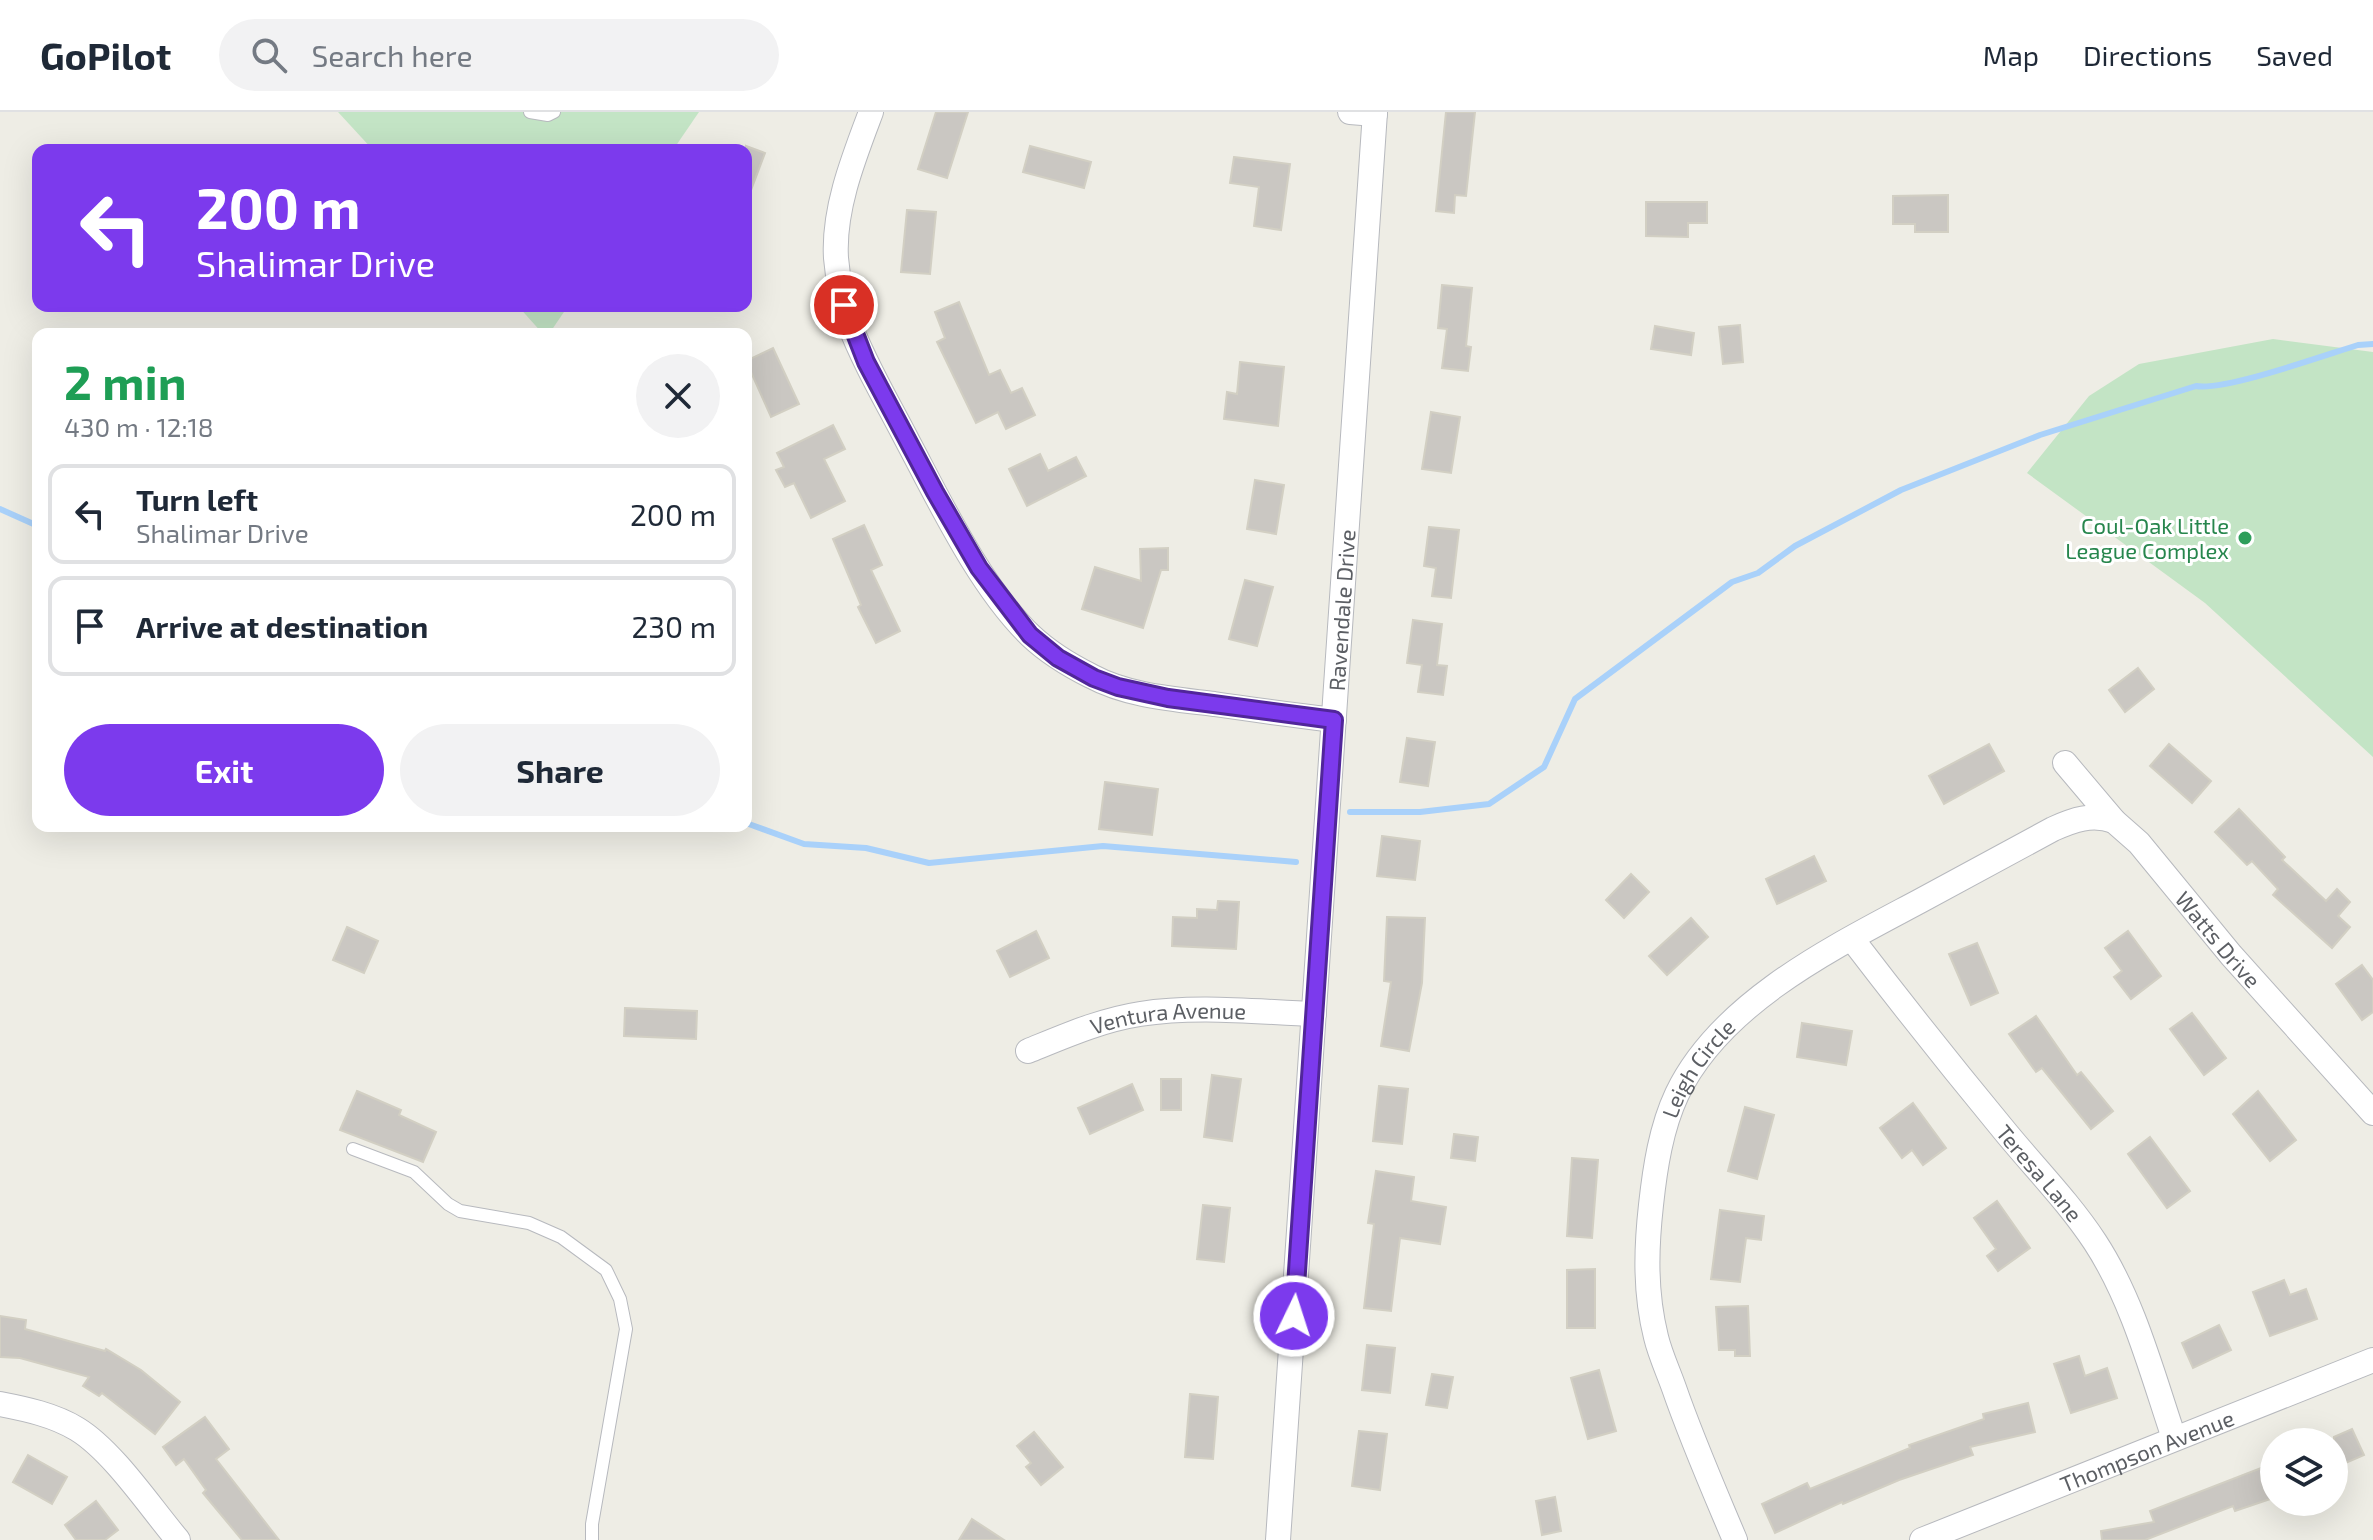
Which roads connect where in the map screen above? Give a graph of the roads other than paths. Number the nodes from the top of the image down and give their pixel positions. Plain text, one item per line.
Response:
1 (530, 112) edge
2 (554, 112) edge
3 (871, 112) edge
4 (1350, 112) edge
5 (1375, 113) edge
6 (1334, 720) junction
7 (2065, 763) dead end
8 (2114, 821) junction
9 (1852, 939) junction
10 (1314, 1014) junction
11 (1028, 1051) dead end
12 (2373, 1113) edge
13 (353, 1149) dead end
14 (2373, 1360) edge
15 (0, 1404) edge
16 (2174, 1438) junction
17 (168, 1537) edge
18 (592, 1540) edge
19 (1278, 1540) edge
20 (1735, 1540) edge
21 (1922, 1540) edge

1 - 2 lane
3 - 6 street
4 - 5 street
5 - 6 street, Ravendale Drive
6 - 10 street, Ravendale Drive
7 - 8 street, Watts Drive
8 - 9 street, Leigh Circle
8 - 12 street, Watts Drive
9 - 16 street, Teresa Lane
9 - 20 street, Leigh Circle
10 - 11 street, Ventura Avenue
10 - 19 street, Ravendale Drive
13 - 18 lane
14 - 16 street, Thompson Avenue
15 - 17 street
16 - 21 street, Thompson Avenue

